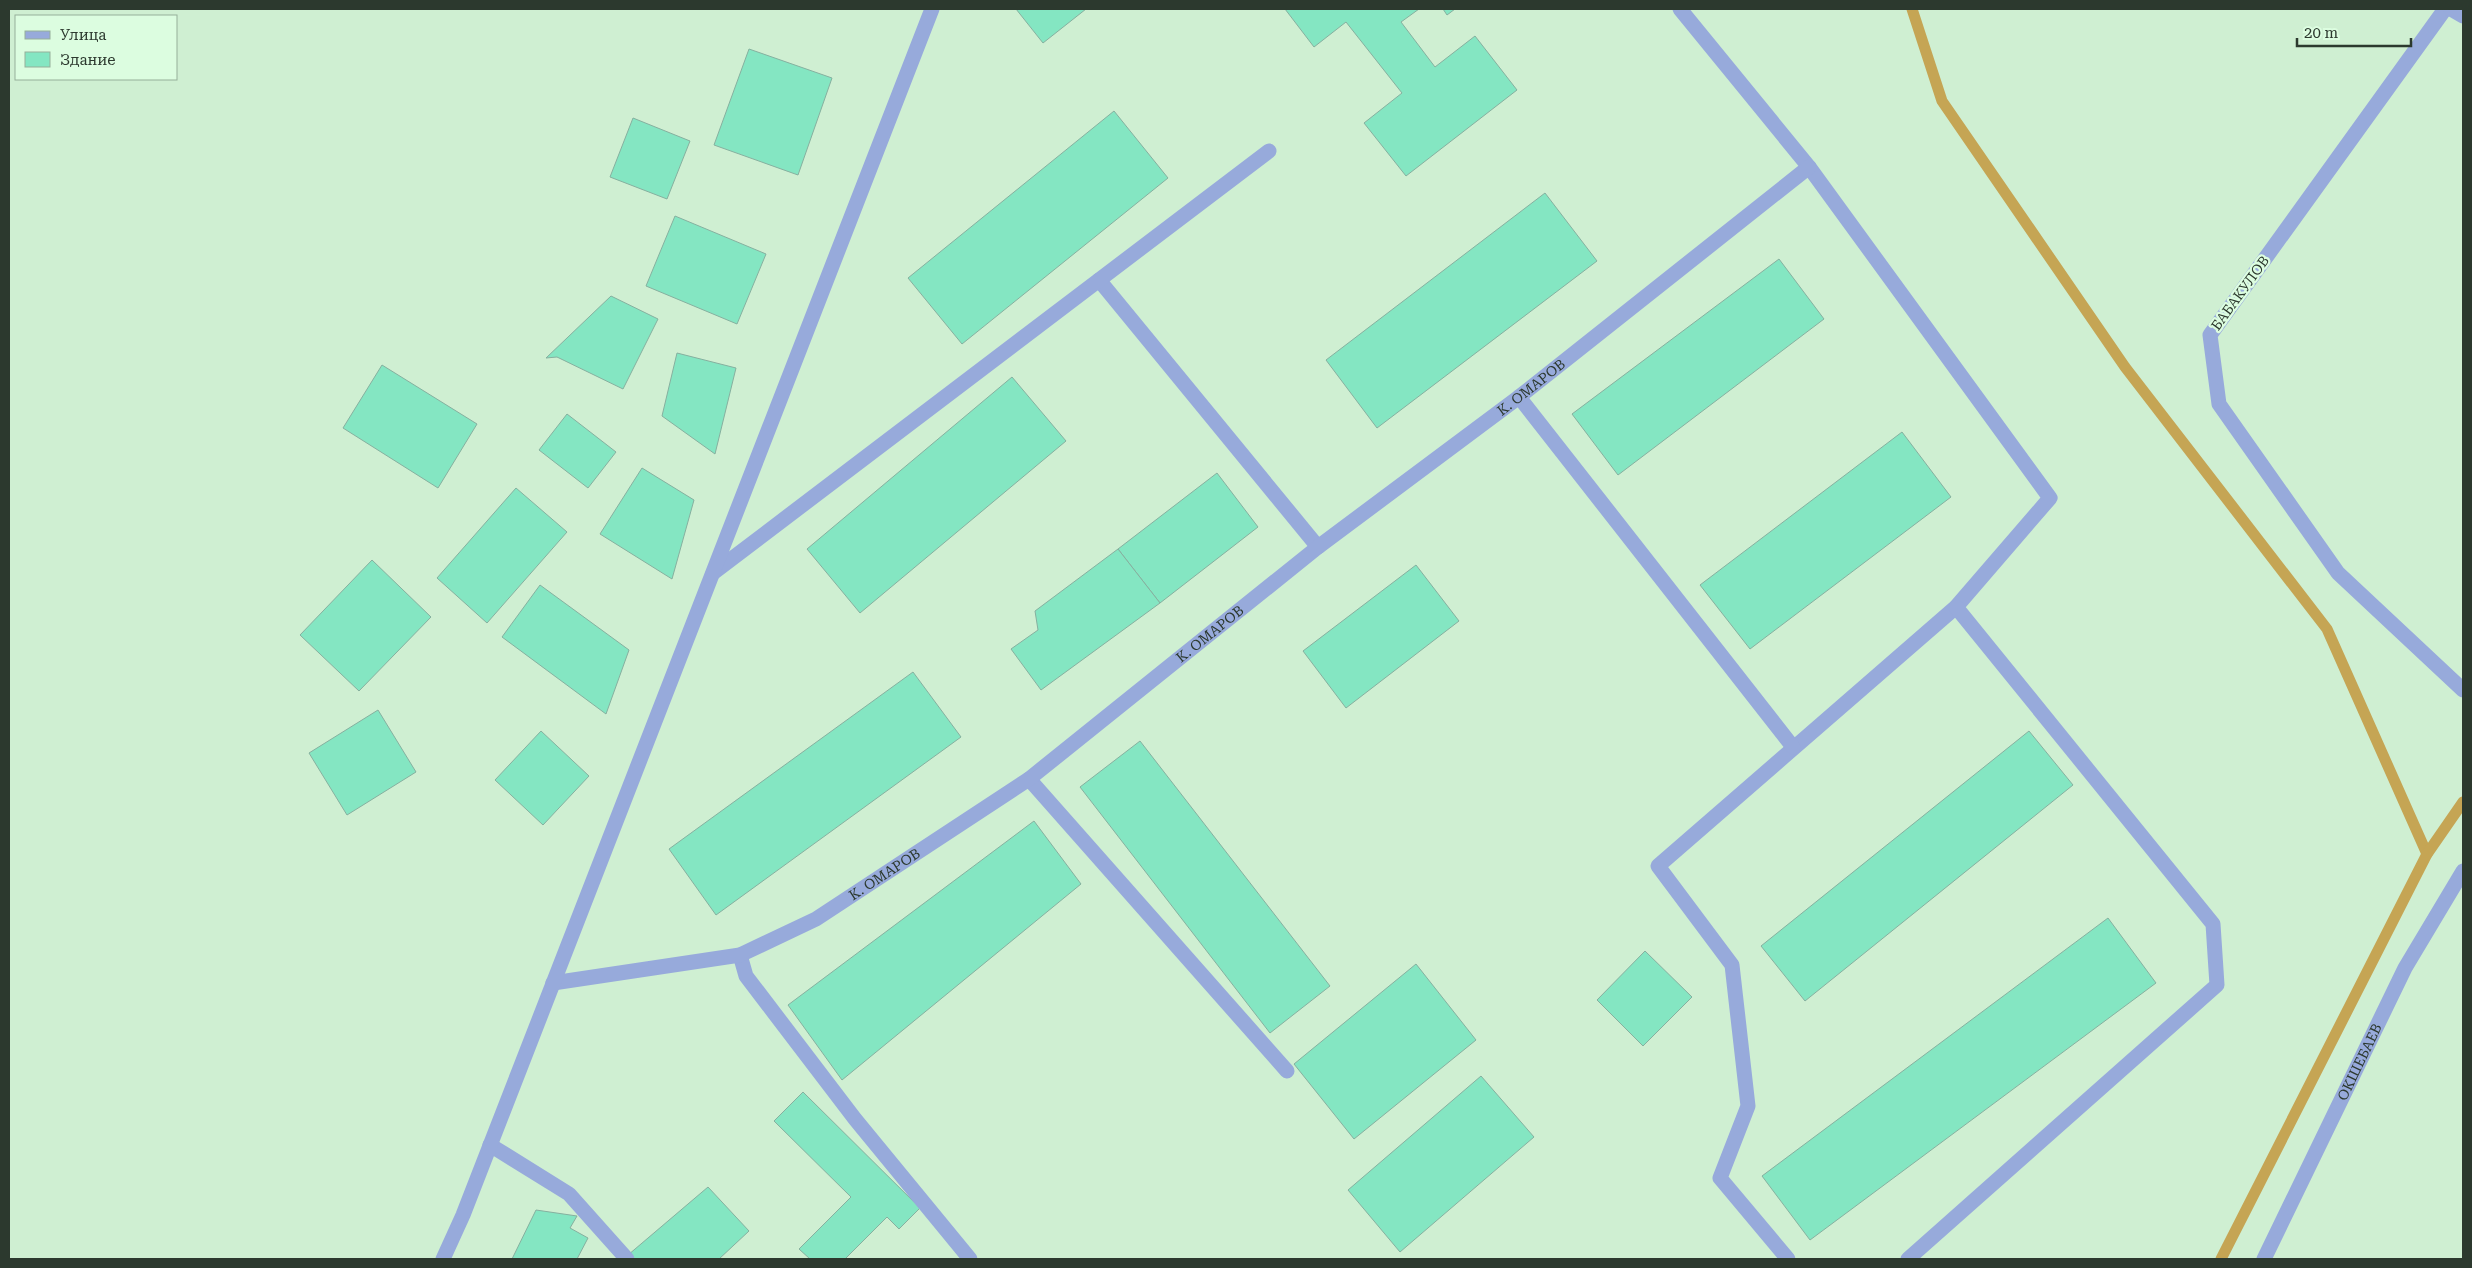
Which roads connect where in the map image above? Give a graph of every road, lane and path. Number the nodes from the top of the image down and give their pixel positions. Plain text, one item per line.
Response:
1 (932, 9) edge
2 (1680, 9) edge
3 (2444, 9) edge
4 (2452, 9) edge
5 (2463, 16) edge
6 (1269, 151) dead end
7 (1810, 168) junction
8 (1099, 280) junction
9 (1519, 397) junction
10 (1318, 547) junction
11 (712, 574) junction
12 (1956, 607) junction
13 (2463, 690) edge
14 (1793, 747) junction
15 (1029, 779) junction
16 (2463, 871) edge
17 (740, 954) junction
18 (553, 983) junction
19 (1287, 1071) dead end
20 (490, 1145) junction
21 (442, 1259) edge
22 (627, 1259) edge
23 (970, 1259) edge
24 (1788, 1259) edge
25 (1908, 1259) edge
26 (2264, 1259) edge

1 - 11 street
2 - 7 street
3 - 13 street, БАБАКУЛОВ
4 - 5 street
6 - 8 street
7 - 9 street, К. ОМАРОВ
7 - 12 street
8 - 10 street
8 - 11 street
9 - 10 street, К. ОМАРОВ
9 - 14 street
10 - 15 street, К. ОМАРОВ
11 - 18 street
12 - 14 street
12 - 25 street
14 - 24 street
15 - 17 street, К. ОМАРОВ
15 - 19 street
16 - 26 street, ОКШЕБАЕВ
17 - 18 street, К. ОМАРОВ
17 - 23 street
18 - 20 street
20 - 21 street
20 - 22 street

